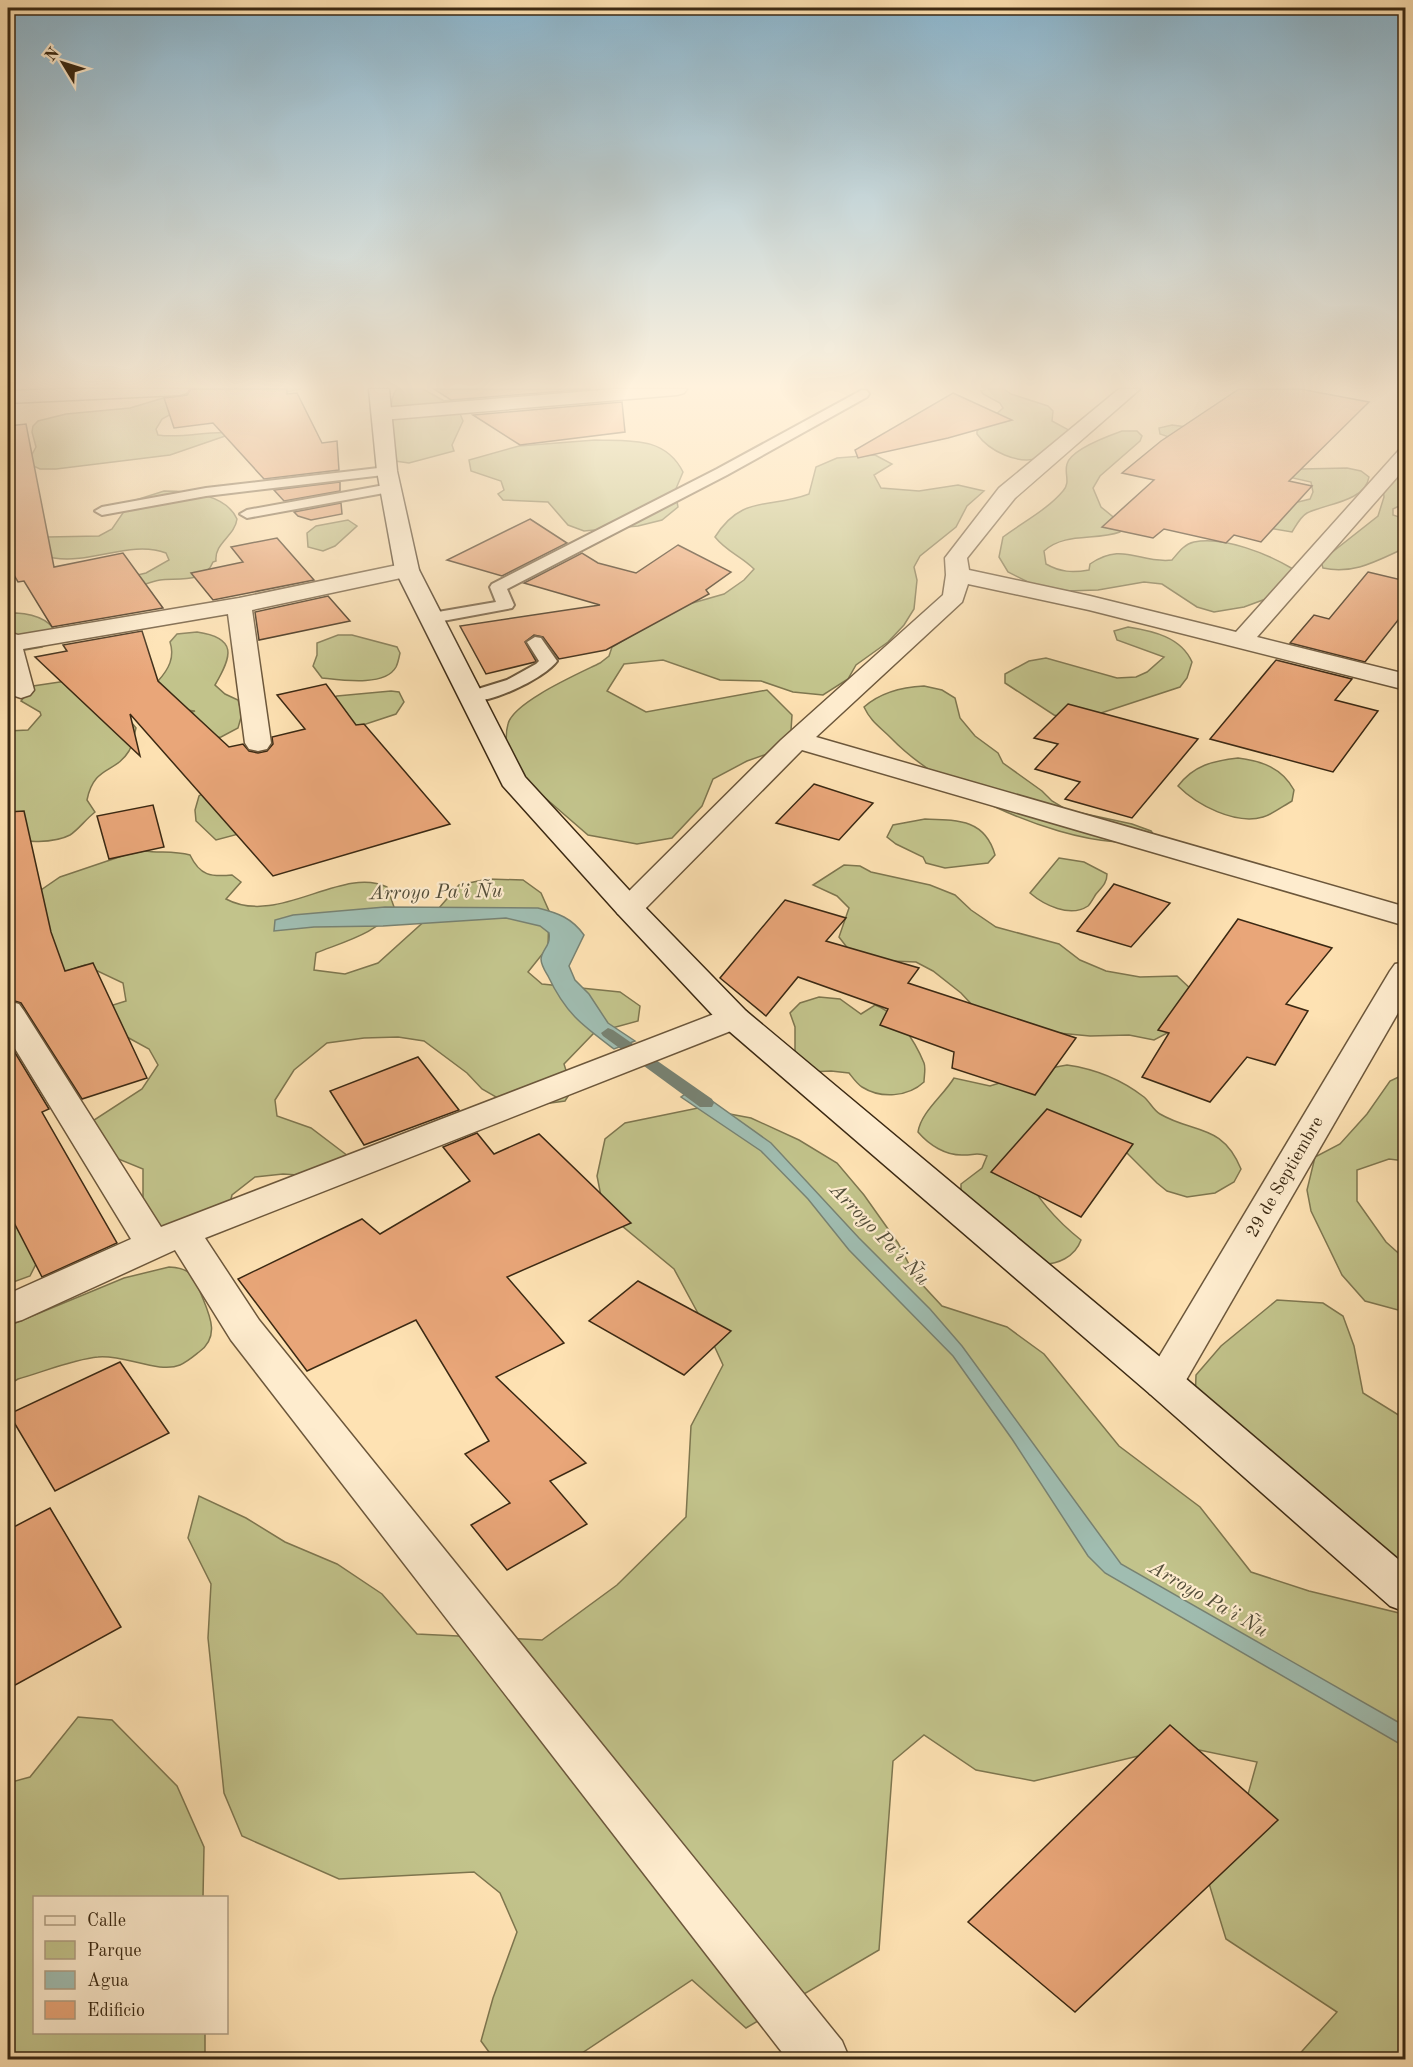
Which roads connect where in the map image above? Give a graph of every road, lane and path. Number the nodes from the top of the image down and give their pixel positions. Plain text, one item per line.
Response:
1 (306, 485) edge
2 (366, 485) edge
3 (390, 485) edge
4 (695, 485) edge
5 (1016, 485) edge
6 (1378, 485) edge
7 (102, 511) dead end
8 (247, 514) dead end
9 (407, 570) junction
10 (958, 575) junction
11 (239, 605) junction
12 (506, 605) junction
13 (432, 618) junction
14 (518, 618) dead end
15 (1241, 641) junction
16 (8, 642) edge
17 (536, 642) dead end
18 (1406, 682) edge
19 (21, 690) dead end
20 (471, 697) junction
21 (796, 740) junction
22 (258, 743) dead end
23 (629, 908) junction
24 (1406, 917) edge
25 (1406, 971) edge
26 (8, 1011) edge
27 (734, 1018) junction
28 (168, 1238) junction
29 (8, 1310) edge
30 (1164, 1383) junction
31 (1406, 1593) edge
32 (823, 2060) edge

1 - 7 lane
2 - 8 lane
3 - 9 street
4 - 12 lane
5 - 10 street
6 - 15 street
9 - 11 street
9 - 13 street
10 - 15 street
10 - 21 street
11 - 16 street
11 - 22 street
12 - 13 lane
12 - 14 lane
13 - 20 street
15 - 18 street
16 - 19 street
17 - 20 lane
20 - 23 street
21 - 23 street
21 - 24 street
23 - 27 street
25 - 30 street, 29 de Septiembre
26 - 28 street
27 - 28 street
27 - 30 street
28 - 29 street
28 - 32 street
30 - 31 street

